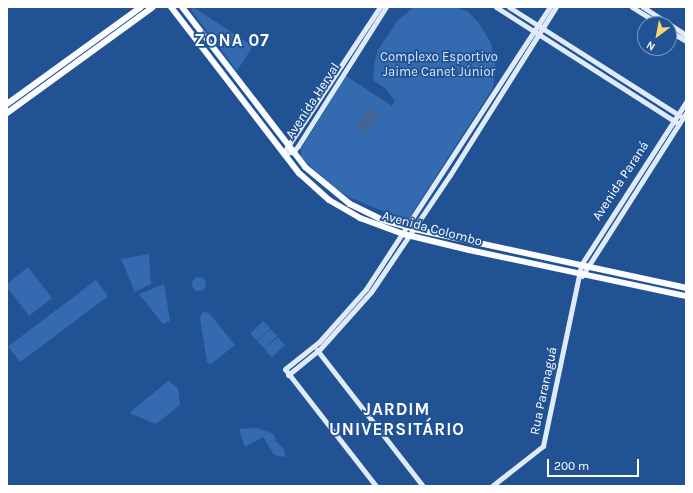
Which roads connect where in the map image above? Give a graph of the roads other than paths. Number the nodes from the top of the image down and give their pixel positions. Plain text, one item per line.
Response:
1 (141, 7) edge
2 (152, 7) edge
3 (171, 7) edge
4 (380, 7) edge
5 (386, 7) edge
6 (496, 7) edge
7 (509, 7) edge
8 (550, 7) edge
9 (556, 7) edge
10 (632, 7) edge
11 (643, 7) edge
12 (183, 8) edge
13 (646, 16) edge
14 (178, 17) junction
15 (540, 27) junction
16 (366, 29) junction
17 (534, 31) junction
18 (201, 32) junction
19 (539, 35) junction
20 (686, 35) edge
21 (368, 36) junction
22 (677, 36) edge
23 (194, 37) junction
24 (686, 42) edge
25 (249, 95) junction
26 (242, 100) junction
27 (686, 102) edge
28 (7, 104) edge
29 (314, 108) junction
30 (7, 113) edge
31 (678, 114) junction
32 (684, 116) edge
33 (316, 118) junction
34 (673, 121) junction
35 (679, 124) junction
36 (667, 130) junction
37 (668, 141) junction
38 (288, 147) junction
39 (283, 152) junction
40 (293, 152) junction
41 (448, 164) junction
42 (450, 175) junction
43 (646, 175) junction
44 (636, 178) junction
45 (441, 188) junction
46 (432, 191) junction
47 (625, 196) junction
48 (626, 208) junction
49 (412, 228) junction
50 (406, 235) junction
51 (452, 237) junction
52 (470, 241) junction
53 (450, 245) junction
54 (469, 250) junction
55 (586, 256) junction
56 (593, 260) junction
57 (581, 265) junction
58 (588, 267) junction
59 (581, 275) junction
60 (660, 282) junction
61 (644, 287) junction
62 (686, 288) edge
63 (686, 296) edge
64 (343, 325) junction
65 (333, 327) junction
66 (316, 349) junction
67 (288, 375) junction
68 (376, 486) edge
69 (423, 486) edge
70 (492, 486) edge

1 - 28 main road
2 - 30 main road
3 - 14 main road, Avenida Colombo
4 - 16 main road, Avenida Herval
5 - 21 main road, Avenida Herval
6 - 17 main road
7 - 15 main road
8 - 15 main road
9 - 15 main road
10 - 13 main road
11 - 20 main road
12 - 14 main road
12 - 18 main road, Avenida Colombo
14 - 23 main road, Avenida Colombo
15 - 17 main road
15 - 19 main road
15 - 31 main road
16 - 21 main road
16 - 29 main road, Avenida Herval
17 - 19 main road
17 - 41 main road
18 - 23 main road
18 - 25 main road, Avenida Colombo
19 - 34 main road
19 - 42 main road
21 - 33 main road, Avenida Herval
22 - 24 main road
23 - 26 main road, Avenida Colombo
25 - 26 main road
25 - 38 main road, Avenida Colombo
26 - 39 main road, Avenida Colombo
27 - 31 main road, Avenida Paraná
29 - 33 main road
29 - 38 main road, Avenida Herval
31 - 32 main road
31 - 34 main road, Avenida Paraná
32 - 35 main road, Avenida Paraná
33 - 40 main road, Avenida Herval
34 - 35 main road
34 - 36 main road, Avenida Paraná
35 - 37 main road, Avenida Paraná
36 - 37 main road
36 - 44 main road, Avenida Paraná
37 - 43 main road, Avenida Paraná
38 - 39 main road, Avenida Herval
38 - 40 main road, Avenida Colombo
39 - 40 main road, Avenida Herval
39 - 50 main road, Avenida Colombo
40 - 49 main road, Avenida Colombo
41 - 42 main road
41 - 46 main road
42 - 45 main road
43 - 44 main road
43 - 48 main road, Avenida Paraná
44 - 47 main road, Avenida Paraná
45 - 46 main road
45 - 49 main road
46 - 49 main road
47 - 48 main road
47 - 55 main road, Avenida Paraná
48 - 56 main road, Avenida Paraná
49 - 50 main road
49 - 51 main road, Avenida Colombo
50 - 53 main road, Avenida Colombo
50 - 64 main road
50 - 65 main road
51 - 52 main road, Avenida Colombo
51 - 53 main road
52 - 54 main road
52 - 57 main road, Avenida Colombo
53 - 54 main road, Avenida Colombo
54 - 59 main road, Avenida Colombo
55 - 56 main road
55 - 57 main road, Avenida Paraná
56 - 58 main road, Avenida Paraná
57 - 58 main road, Avenida Colombo
57 - 59 main road, Avenida Paraná
58 - 59 main road, Avenida Paraná
58 - 60 main road, Avenida Colombo
59 - 61 main road, Avenida Colombo
59 - 70 main road, Rua Paranaguá
60 - 61 main road
60 - 62 main road, Avenida Colombo
61 - 63 main road, Avenida Colombo
64 - 65 main road
64 - 66 main road
65 - 66 main road
66 - 67 main road
66 - 67 main road
66 - 69 main road
67 - 68 main road

